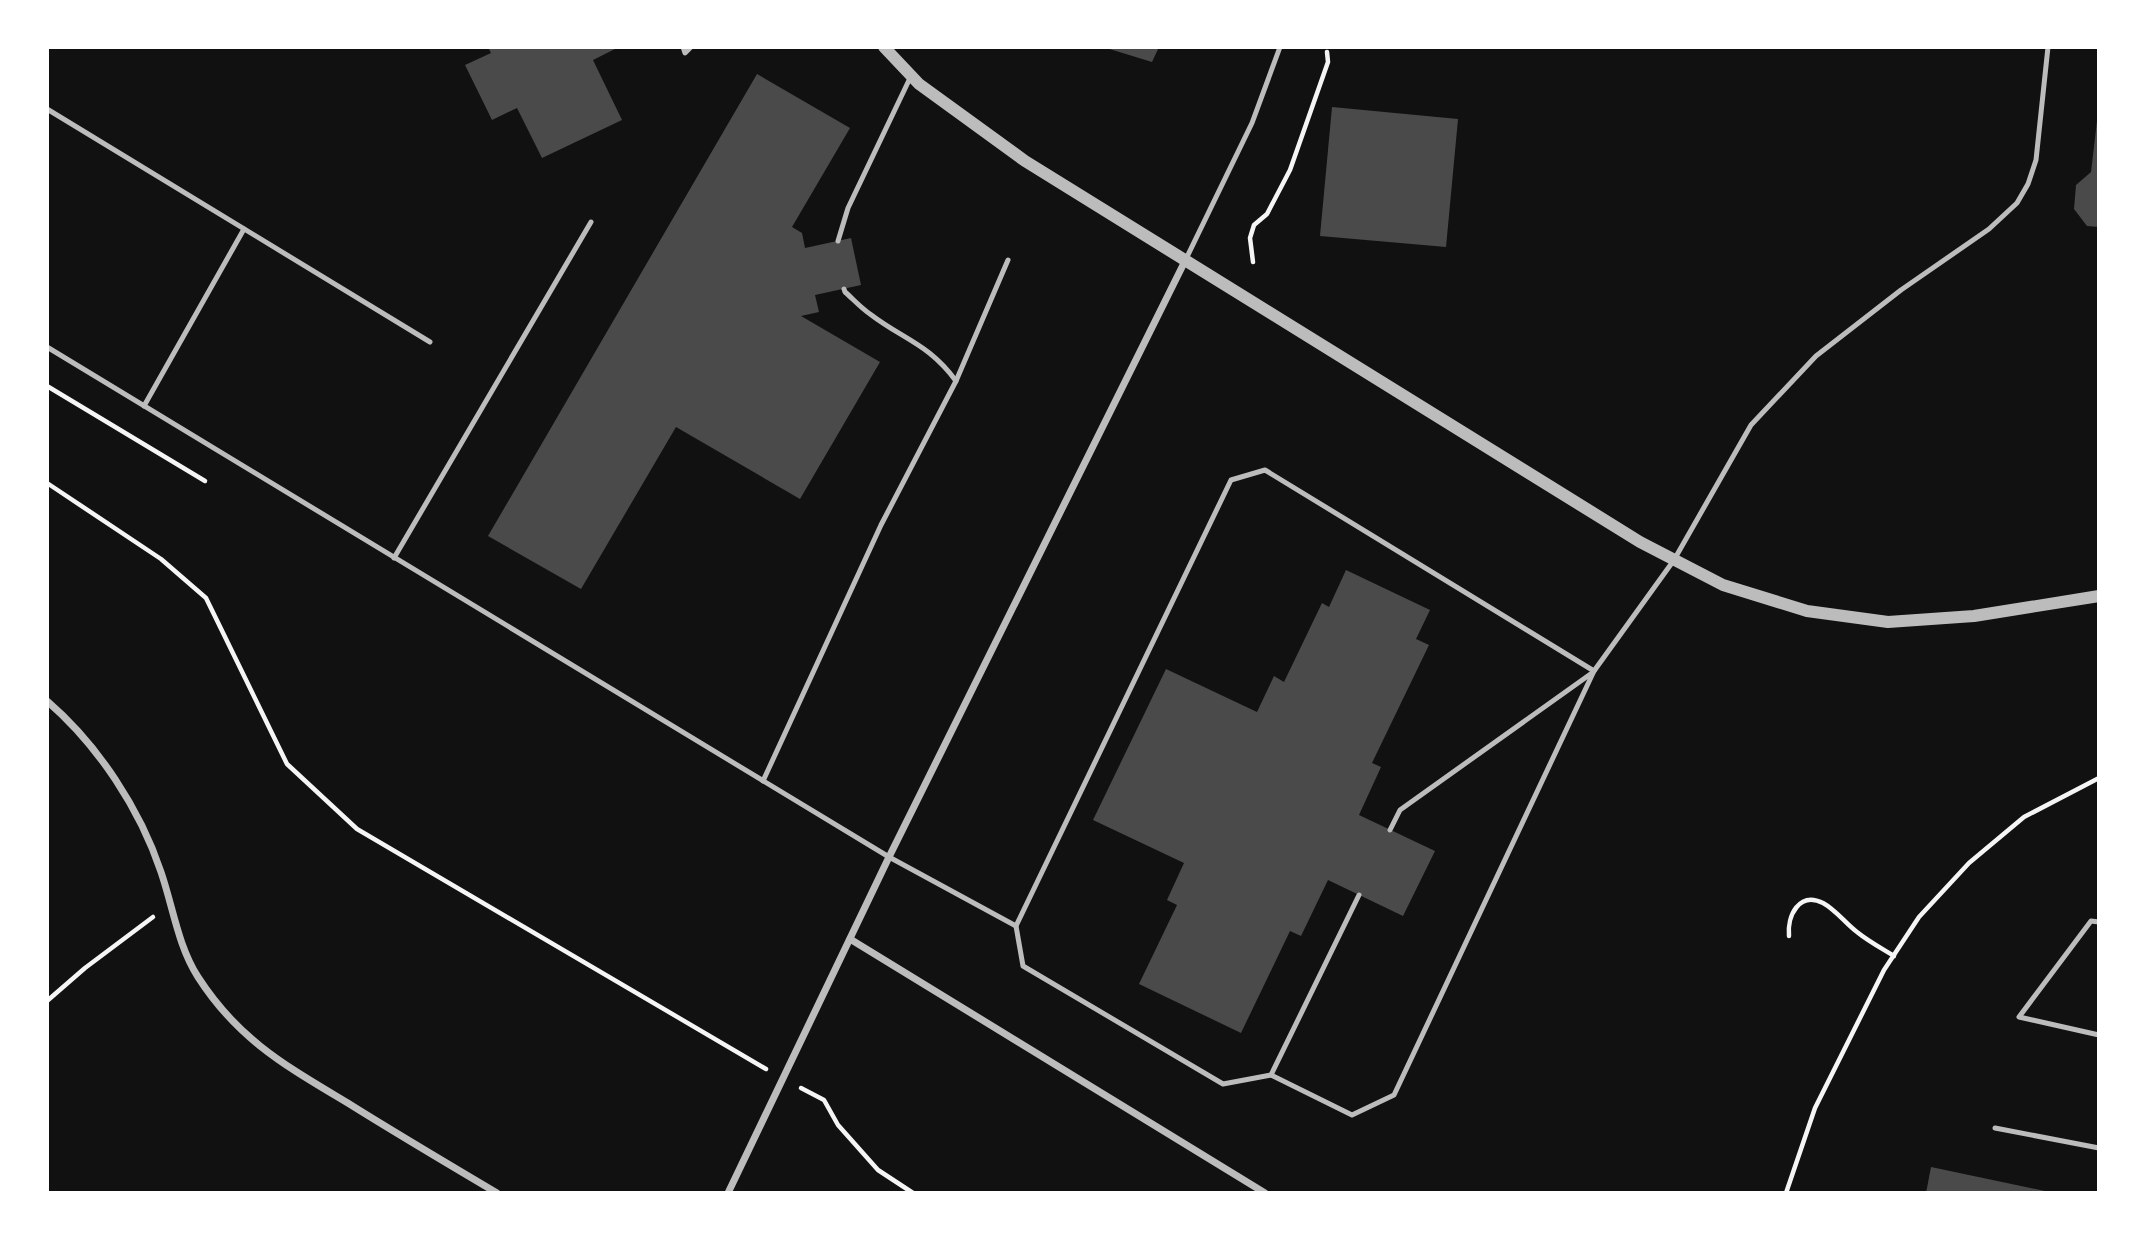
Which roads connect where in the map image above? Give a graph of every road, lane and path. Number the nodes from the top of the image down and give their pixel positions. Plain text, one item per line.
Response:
1 (683, 47) edge
2 (691, 47) edge
3 (884, 47) edge
4 (1280, 47) edge
5 (2048, 47) edge
6 (1327, 52) dead end
7 (911, 76) junction
8 (47, 109) edge
9 (591, 222) dead end
10 (244, 229) junction
11 (838, 241) dead end
12 (1008, 260) dead end
13 (1185, 261) junction
14 (1253, 262) dead end
15 (844, 289) dead end
16 (430, 342) dead end
17 (47, 347) edge
18 (956, 382) junction
19 (47, 386) edge
20 (144, 406) junction
21 (205, 481) dead end
22 (47, 484) edge
23 (394, 558) junction
24 (1674, 560) junction
25 (2099, 596) edge
26 (1594, 671) junction
27 (47, 701) edge
28 (2099, 778) edge
29 (763, 781) junction
30 (1390, 830) dead end
31 (888, 857) junction
32 (1359, 895) dead end
33 (170, 904) junction
34 (2099, 922) edge
35 (1016, 926) junction
36 (1789, 936) dead end
37 (850, 939) junction
38 (1894, 956) junction
39 (47, 1001) edge
40 (2099, 1035) edge
41 (742, 1056) dead end
42 (1271, 1075) junction
43 (824, 1100) dead end
44 (1995, 1128) dead end
45 (2099, 1148) edge
46 (497, 1193) edge
47 (728, 1193) edge
48 (913, 1193) edge
49 (1265, 1193) edge
50 (1786, 1193) edge

1 - 2 lane
3 - 7 street
4 - 13 lane
5 - 24 lane
6 - 14 path
7 - 11 lane
7 - 13 street
8 - 10 lane
9 - 23 lane
10 - 16 lane
10 - 20 lane
12 - 18 lane
13 - 24 street
13 - 31 street
15 - 18 lane
17 - 20 lane
18 - 29 lane
19 - 21 path
20 - 23 lane
22 - 41 path
23 - 29 lane
24 - 25 street
24 - 26 lane
26 - 30 lane
26 - 35 lane
26 - 42 lane
27 - 33 street
28 - 38 path
29 - 31 lane
31 - 35 lane
31 - 37 street
32 - 42 lane
33 - 39 path
33 - 46 street
34 - 40 lane
35 - 42 lane
36 - 38 path
37 - 47 street
37 - 49 street
38 - 50 path
43 - 48 path
44 - 45 lane

